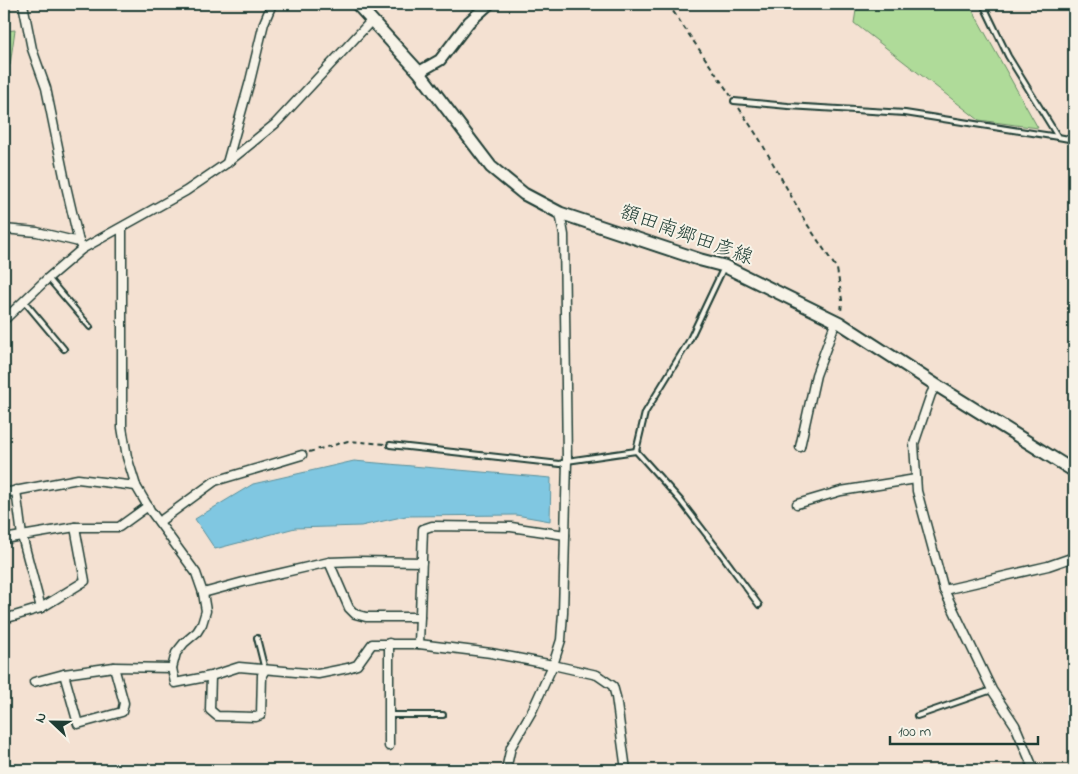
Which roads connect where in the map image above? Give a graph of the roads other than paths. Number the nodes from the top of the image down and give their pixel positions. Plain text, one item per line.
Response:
1 (23, 4) edge
2 (272, 4) edge
3 (357, 4) edge
4 (489, 4) edge
5 (983, 4) edge
6 (372, 20) junction
7 (419, 72) junction
8 (734, 101) road end
9 (1058, 137) junction
10 (1074, 140) edge
11 (227, 163) junction
12 (560, 213) junction
13 (122, 228) junction
14 (4, 229) edge
15 (80, 245) junction
16 (724, 266) junction
17 (48, 278) junction
18 (24, 301) junction
19 (4, 320) edge
20 (838, 322) junction
21 (90, 327) dead end
22 (64, 349) dead end
23 (936, 385) junction
24 (390, 445) road end
25 (800, 447) dead end
26 (636, 451) junction
27 (302, 454) road end
28 (567, 461) junction
29 (1074, 471) edge
30 (916, 479) junction
31 (136, 486) junction
32 (16, 490) junction
33 (4, 493) edge
34 (797, 504) dead end
35 (148, 506) junction
36 (159, 522) junction
37 (75, 527) junction
38 (565, 535) junction
39 (22, 536) junction
40 (4, 539) edge
41 (1074, 557) edge
42 (329, 562) junction
43 (422, 562) junction
44 (944, 590) junction
45 (203, 594) junction
46 (759, 605) dead end
47 (41, 608) junction
48 (420, 617) junction
49 (4, 619) edge
50 (257, 638) dead end
51 (389, 643) junction
52 (419, 644) junction
53 (553, 665) junction
54 (114, 667) junction
55 (172, 668) junction
56 (265, 670) junction
57 (64, 674) junction
58 (211, 676) junction
59 (34, 682) dead end
60 (992, 690) junction
61 (443, 715) dead end
62 (389, 716) junction
63 (917, 716) dead end
64 (390, 746) dead end
65 (506, 770) edge
66 (626, 770) edge
67 (1034, 770) edge

1 - 15 street
2 - 11 street
3 - 6 main road, 額田南郷田彦線
4 - 7 street
5 - 9 lane
6 - 7 main road, 額田南郷田彦線
6 - 11 street
7 - 12 main road, 額田南郷田彦線
8 - 9 lane
9 - 10 lane
11 - 13 street
12 - 16 main road, 額田南郷田彦線
12 - 28 street
13 - 15 street
13 - 31 street
14 - 15 street
15 - 17 street
16 - 20 main road, 額田南郷田彦線
16 - 26 lane
17 - 18 street
17 - 21 lane
18 - 19 street
18 - 22 lane
20 - 23 main road, 額田南郷田彦線
20 - 25 street
23 - 29 main road, 額田南郷田彦線
23 - 30 street
24 - 28 lane
26 - 28 lane
26 - 46 lane
27 - 36 street
28 - 38 street
30 - 34 street
30 - 44 street
31 - 32 street
31 - 35 street
32 - 33 street
32 - 39 street
35 - 36 street
35 - 37 street
36 - 45 street
37 - 39 street
37 - 47 street
38 - 43 street
38 - 53 street
39 - 40 street
39 - 47 street
41 - 44 street
42 - 43 street
42 - 45 street
42 - 48 street
43 - 48 street
44 - 60 street
45 - 55 street
47 - 49 street
48 - 52 street
50 - 56 lane
51 - 52 street
51 - 56 street
51 - 62 street
52 - 53 street
53 - 65 street
53 - 66 street
54 - 55 street
54 - 57 street
54 - 57 street
55 - 58 street
56 - 58 street
56 - 58 street
57 - 59 street
60 - 63 lane
60 - 67 street
61 - 62 lane
62 - 64 street

